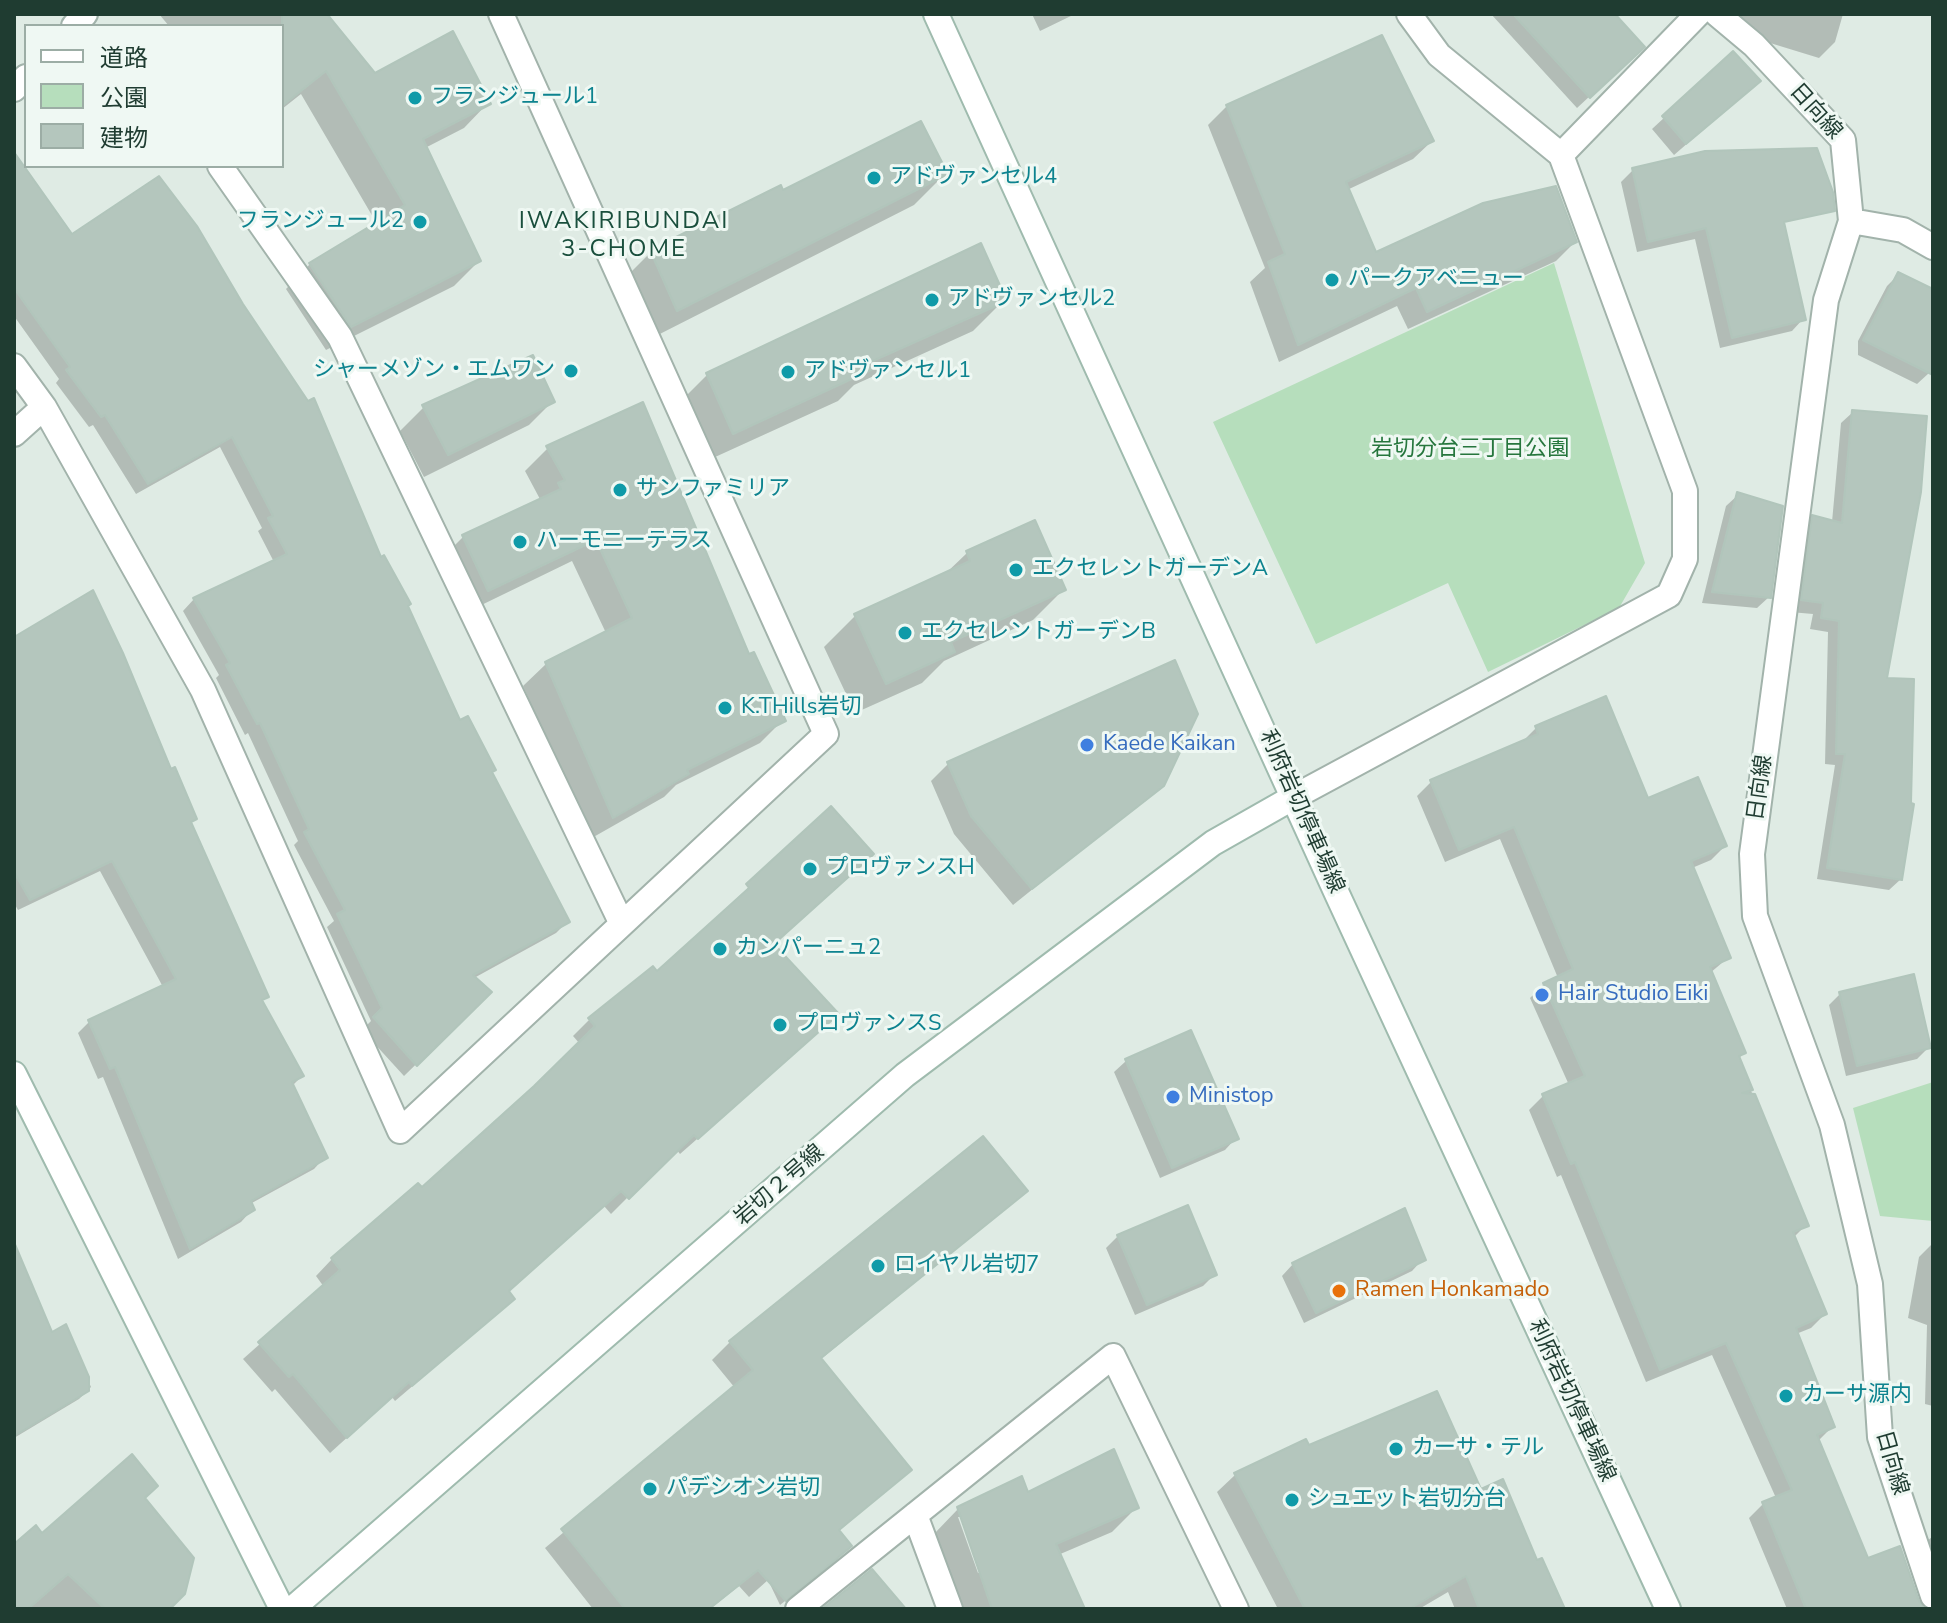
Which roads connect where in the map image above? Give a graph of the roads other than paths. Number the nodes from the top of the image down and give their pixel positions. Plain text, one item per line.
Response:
1 (501, 14) edge
2 (936, 14) edge
3 (1409, 14) edge
4 (1698, 14) edge
5 (1717, 14) edge
6 (1561, 155) junction
7 (221, 168) edge
8 (1851, 221) junction
9 (1933, 247) edge
10 (14, 366) edge
11 (44, 407) junction
12 (14, 434) edge
13 (1294, 797) junction
14 (621, 922) junction
15 (14, 1074) edge
16 (915, 1515) junction
17 (1933, 1596) edge
18 (282, 1609) edge
19 (292, 1609) edge
20 (798, 1609) edge
21 (950, 1609) edge
22 (1236, 1609) edge
23 (1668, 1609) edge

1 - 14 street
2 - 13 street, 利府岩切停車場線
3 - 6 street
4 - 6 street
5 - 8 street, 日向線
6 - 13 street, 岩切２号線
7 - 14 street
8 - 9 street
8 - 17 street, 日向線
10 - 11 street
11 - 12 street
11 - 14 street
13 - 19 street, 岩切２号線
13 - 23 street, 利府岩切停車場線
15 - 18 street
16 - 20 street
16 - 21 street
16 - 22 street

